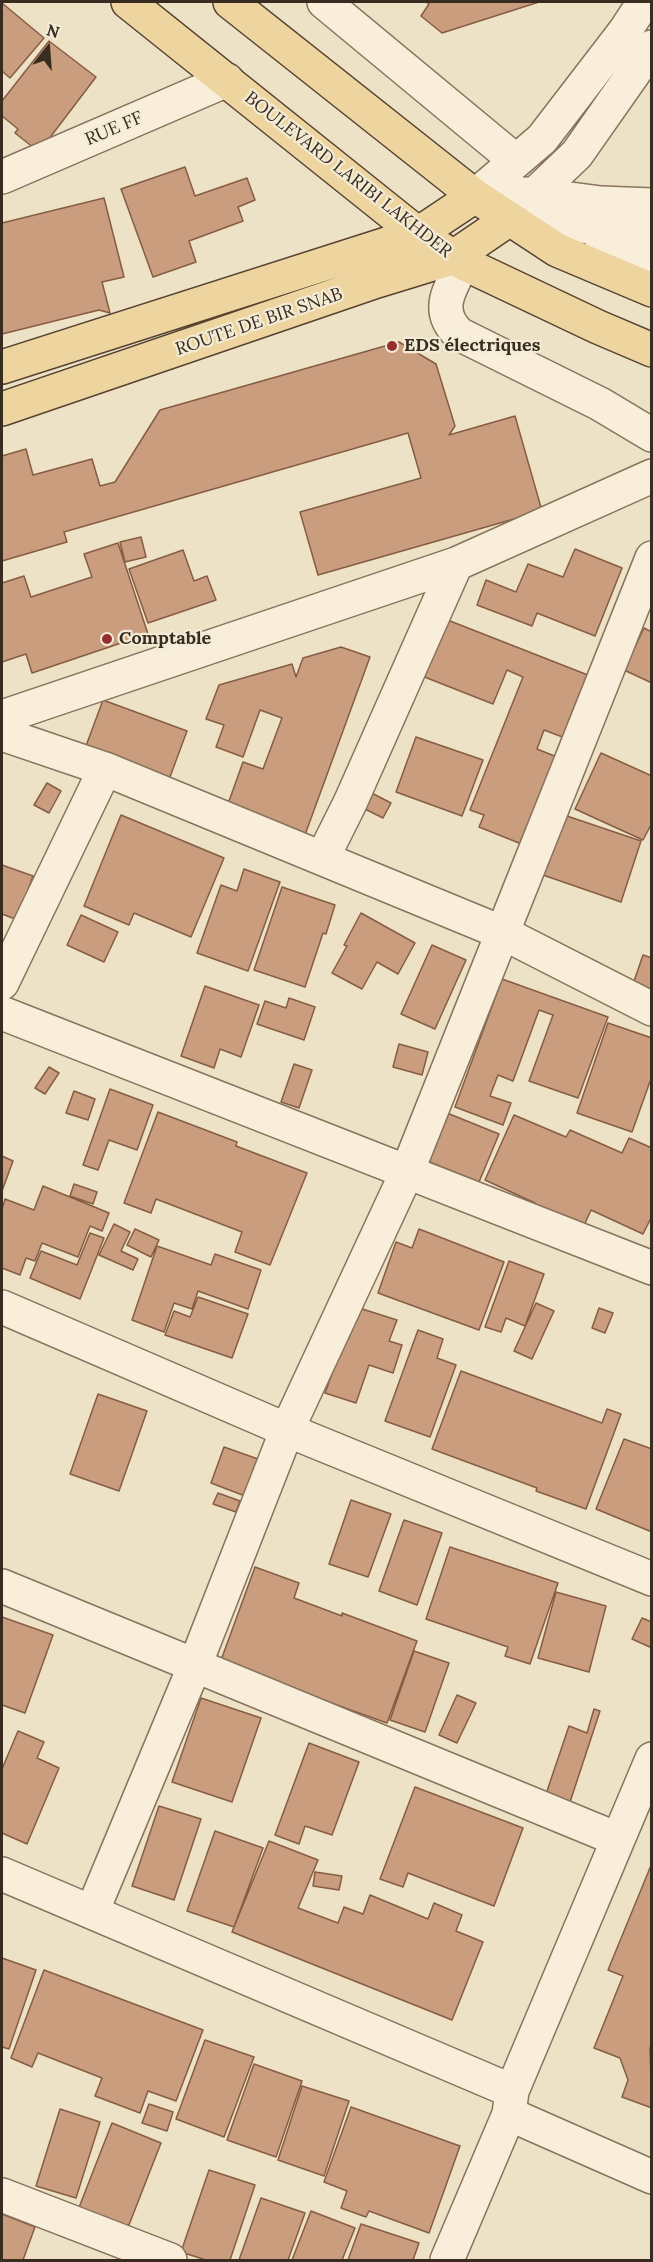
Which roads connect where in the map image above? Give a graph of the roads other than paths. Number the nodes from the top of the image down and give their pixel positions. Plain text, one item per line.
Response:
1 (128, 2) edge
2 (230, 2) edge
3 (324, 2) edge
4 (644, 2) edge
5 (651, 47) edge
6 (227, 80) junction
7 (516, 161) junction
8 (2, 177) edge
9 (533, 194) junction
10 (475, 196) junction
11 (651, 206) edge
12 (508, 220) junction
13 (599, 229) junction
14 (651, 232) edge
15 (418, 234) junction
16 (457, 260) junction
17 (651, 260) edge
18 (651, 290) edge
19 (651, 350) edge
20 (2, 367) edge
21 (2, 409) edge
22 (651, 435) edge
23 (651, 476) edge
24 (651, 558) edge
25 (456, 564) junction
26 (2, 717) edge
27 (2, 734) edge
28 (105, 769) junction
29 (322, 857) junction
30 (503, 933) junction
31 (2, 983) edge
32 (651, 1009) edge
33 (2, 1013) edge
34 (407, 1172) junction
35 (651, 1268) edge
36 (2, 1307) edge
37 (286, 1430) junction
38 (651, 1579) edge
39 (2, 1586) edge
40 (195, 1665) junction
41 (651, 1759) edge
42 (617, 1839) junction
43 (2, 1874) edge
44 (92, 1912) junction
45 (510, 2103) junction
46 (651, 2177) edge
47 (2, 2195) edge
48 (170, 2260) edge
49 (447, 2260) edge

1 - 6 main road, BOULEVARD LARIBI LAKHDER
2 - 10 main road
3 - 7 street
4 - 7 street
5 - 9 street
6 - 8 street, RUE FF
6 - 15 main road, BOULEVARD LARIBI LAKHDER
7 - 10 street
9 - 10 street
9 - 11 street
9 - 12 street
10 - 12 main road
10 - 15 main road, ROUTE DE BIR SNAB
12 - 13 street
12 - 16 main road, ROUTE DE BIR SNAB
12 - 18 main road
13 - 14 street
13 - 17 street
15 - 16 main road, BOULEVARD LARIBI LAKHDER
15 - 20 main road, ROUTE DE BIR SNAB
16 - 19 main road, BOULEVARD LARIBI LAKHDER
16 - 21 main road, ROUTE DE BIR SNAB
16 - 22 street
23 - 25 street
24 - 30 street
25 - 26 street
25 - 29 street
27 - 28 street
28 - 29 street
28 - 31 street
29 - 30 street
30 - 32 street
30 - 34 street
33 - 34 street
34 - 35 street
34 - 37 street
36 - 37 street
37 - 38 street
37 - 40 street
39 - 40 street
40 - 42 street
40 - 44 street
41 - 42 street
42 - 45 street
43 - 44 street
44 - 45 street
45 - 46 street
45 - 49 street
47 - 48 street

